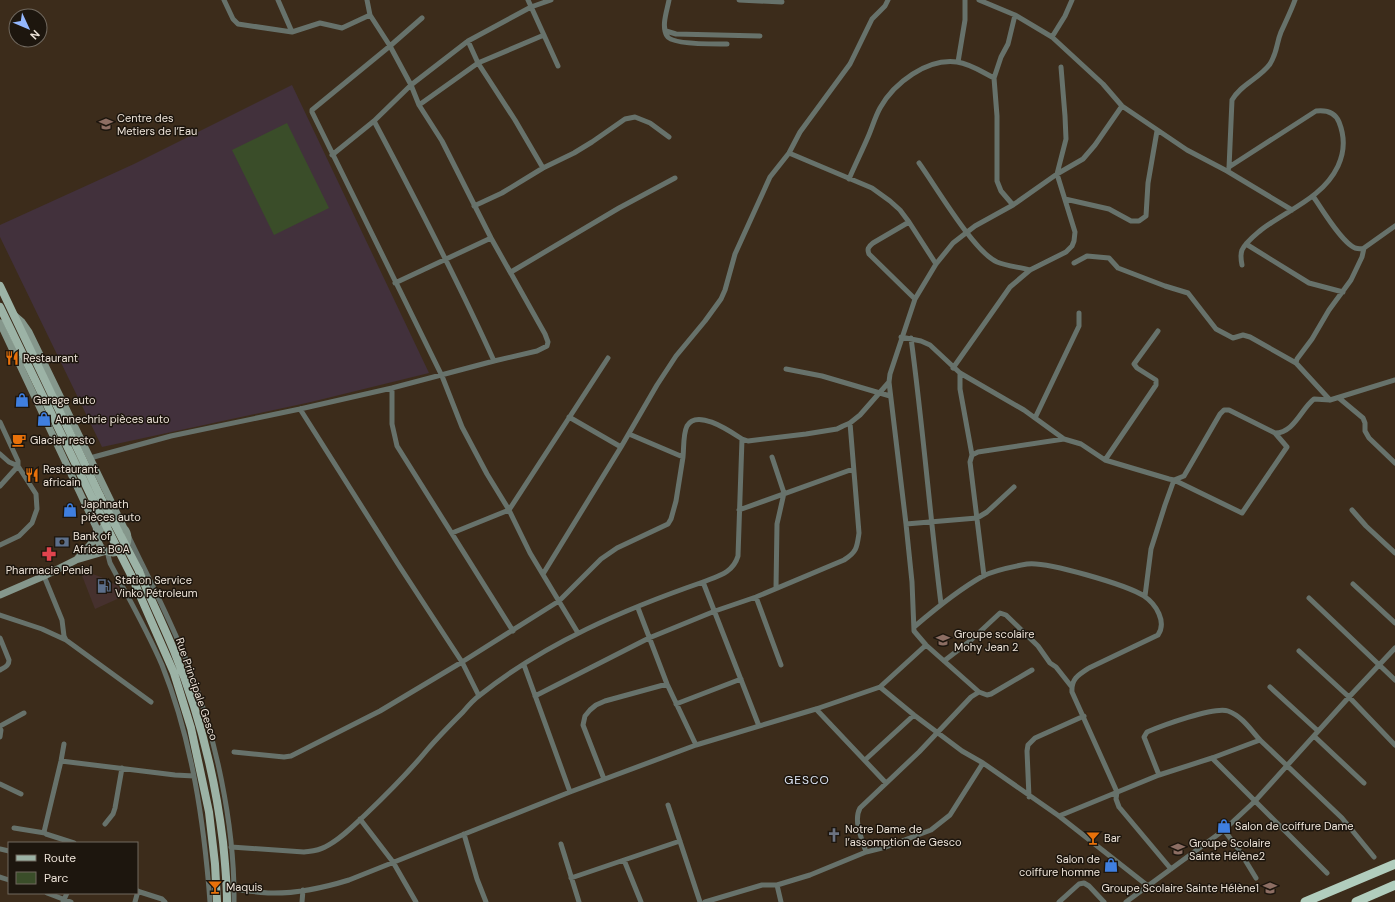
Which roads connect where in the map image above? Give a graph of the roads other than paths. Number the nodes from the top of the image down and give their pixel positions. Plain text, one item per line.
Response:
1 (224, 0) edge
2 (278, 0) edge
3 (367, 0) edge
4 (528, 0) edge
5 (551, 0) edge
6 (669, 0) edge
7 (739, 0) edge
8 (888, 0) edge
9 (966, 0) edge
10 (979, 0) edge
11 (1072, 0) edge
12 (1295, 0) edge
13 (782, 2) dead end
14 (531, 7) junction
15 (1015, 15) junction
16 (370, 16) junction
17 (422, 18) dead end
18 (666, 31) junction
19 (292, 32) junction
20 (544, 35) junction
21 (760, 36) dead end
22 (1052, 37) junction
23 (468, 41) junction
24 (727, 44) dead end
25 (390, 46) junction
26 (958, 62) junction
27 (478, 63) junction
28 (558, 66) dead end
29 (1061, 68) dead end
30 (994, 78) junction
31 (411, 85) junction
32 (419, 104) junction
33 (1122, 106) junction
34 (374, 121) junction
35 (1158, 130) junction
36 (669, 137) dead end
37 (789, 153) junction
38 (332, 155) junction
39 (919, 163) dead end
40 (543, 168) junction
41 (1228, 169) junction
42 (1056, 174) junction
43 (675, 178) dead end
44 (849, 179) junction
45 (1313, 196) junction
46 (1065, 199) junction
47 (1013, 204) junction
48 (474, 206) junction
49 (1292, 210) junction
50 (909, 222) junction
51 (1395, 226) edge
52 (967, 232) junction
53 (491, 238) junction
54 (1246, 244) junction
55 (1364, 248) junction
56 (445, 259) junction
57 (1074, 263) dead end
58 (936, 264) junction
59 (1242, 265) dead end
60 (1030, 270) junction
61 (511, 272) junction
62 (396, 283) junction
63 (0, 286) edge
64 (1343, 292) junction
65 (915, 299) junction
66 (0, 307) edge
67 (1079, 313) dead end
68 (14, 315) junction
69 (0, 323) edge
70 (1158, 331) dead end
71 (901, 337) junction
72 (911, 338) junction
73 (608, 358) dead end
74 (494, 361) junction
75 (1296, 363) junction
76 (953, 368) junction
77 (786, 369) dead end
78 (960, 373) junction
79 (442, 376) junction
80 (1395, 380) edge
81 (889, 382) junction
82 (392, 388) junction
83 (879, 394) junction
84 (890, 396) junction
85 (1339, 398) junction
86 (1330, 400) junction
87 (300, 410) junction
88 (569, 417) junction
89 (1035, 418) junction
90 (0, 422) edge
91 (850, 423) junction
92 (61, 425) junction
93 (1275, 433) junction
94 (629, 434) junction
95 (742, 439) junction
96 (1064, 439) junction
97 (621, 447) junction
98 (0, 454) edge
99 (972, 455) junction
100 (683, 457) junction
101 (772, 457) dead end
102 (90, 458) junction
103 (1104, 460) junction
104 (1395, 463) edge
105 (18, 466) junction
106 (853, 469) junction
107 (1174, 480) junction
108 (0, 486) edge
109 (1014, 488) dead end
110 (784, 493) junction
111 (96, 498) junction
112 (510, 510) junction
113 (739, 510) junction
114 (1352, 510) dead end
115 (977, 518) junction
116 (931, 522) junction
117 (906, 524) junction
118 (124, 528) junction
119 (452, 533) junction
120 (128, 535) junction
121 (98, 536) junction
122 (0, 545) edge
123 (107, 551) junction
124 (1395, 553) edge
125 (76, 560) junction
126 (543, 574) junction
127 (44, 576) junction
128 (984, 576) junction
129 (703, 582) junction
130 (1353, 584) dead end
131 (776, 588) junction
132 (0, 595) edge
133 (1145, 596) junction
134 (756, 597) junction
135 (1309, 598) dead end
136 (559, 601) junction
137 (941, 604) junction
138 (638, 608) junction
139 (715, 612) junction
140 (0, 615) edge
141 (1395, 623) edge
142 (914, 626) junction
143 (513, 630) junction
144 (578, 633) junction
145 (0, 638) edge
146 (649, 638) junction
147 (66, 640) junction
148 (926, 645) junction
149 (1395, 648) edge
150 (1300, 651) dead end
151 (944, 661) junction
152 (462, 662) junction
153 (524, 664) junction
154 (781, 666) dead end
155 (1379, 666) junction
156 (0, 670) edge
157 (1032, 670) dead end
158 (741, 679) junction
159 (1395, 680) edge
160 (667, 684) junction
161 (1071, 686) junction
162 (880, 687) junction
163 (1270, 687) dead end
164 (979, 692) junction
165 (479, 696) junction
166 (535, 696) junction
167 (1349, 697) junction
168 (151, 702) dead end
169 (676, 704) junction
170 (816, 709) junction
171 (24, 713) dead end
172 (914, 715) junction
173 (1084, 716) junction
174 (759, 726) junction
175 (0, 727) edge
176 (1318, 731) junction
177 (938, 732) junction
178 (1314, 736) junction
179 (0, 737) edge
180 (1260, 740) junction
181 (64, 744) dead end
182 (696, 745) junction
183 (1395, 745) edge
184 (234, 752) dead end
185 (1212, 758) junction
186 (865, 760) junction
187 (61, 761) junction
188 (983, 763) junction
189 (1287, 766) junction
190 (122, 768) junction
191 (1158, 775) junction
192 (194, 776) junction
193 (604, 779) junction
194 (886, 783) junction
195 (1364, 783) dead end
196 (0, 784) edge
197 (570, 792) junction
198 (1117, 792) junction
199 (20, 794) dead end
200 (1029, 797) junction
201 (1255, 801) junction
202 (668, 805) dead end
203 (1059, 816) junction
204 (360, 820) junction
205 (105, 824) dead end
206 (14, 828) dead end
207 (1224, 830) junction
208 (45, 833) junction
209 (464, 834) junction
210 (680, 840) junction
211 (71, 842) edge
212 (561, 844) dead end
213 (231, 847) junction
214 (866, 852) junction
215 (1374, 857) dead end
216 (624, 860) junction
217 (393, 862) junction
218 (1395, 864) edge
219 (1171, 869) junction
220 (1327, 872) dead end
221 (572, 878) junction
222 (1256, 878) dead end
223 (777, 885) junction
224 (1395, 885) edge
225 (1148, 886) junction
226 (234, 889) junction
227 (303, 890) junction
228 (138, 891) edge
229 (49, 894) edge
230 (64, 901) edge
231 (71, 902) edge
232 (165, 902) edge
233 (210, 902) edge
234 (217, 902) edge
235 (227, 902) edge
236 (234, 902) edge
237 (302, 902) edge
238 (416, 902) edge
239 (486, 902) edge
240 (579, 902) edge
241 (641, 902) edge
242 (700, 902) edge
243 (705, 902) edge
244 (781, 902) edge
245 (1059, 902) edge
246 (1104, 902) edge
247 (1126, 902) edge
248 (1305, 902) edge
249 (1356, 902) edge

1 - 19 street
2 - 19 street
3 - 16 street
4 - 14 street
5 - 14 street
6 - 18 street
7 - 13 street
8 - 37 street
9 - 26 street
10 - 15 street
11 - 22 street
12 - 41 street
14 - 20 street
14 - 23 street
15 - 22 street
15 - 30 street
16 - 19 street
16 - 25 street
17 - 25 street
18 - 21 street
18 - 24 street
20 - 27 street
20 - 28 street
22 - 33 street
23 - 27 street
23 - 31 street
25 - 31 street
25 - 38 street
26 - 30 street
26 - 44 street
27 - 32 street
27 - 40 street
29 - 42 street
30 - 47 street
31 - 32 street
31 - 34 street
32 - 48 street
33 - 35 street
33 - 42 street
34 - 38 street
34 - 56 street
35 - 41 street
35 - 46 street
36 - 40 street
37 - 44 street
37 - 94 street
38 - 62 street
39 - 52 street
40 - 48 street
41 - 45 street
41 - 49 street
42 - 46 street
42 - 47 street
43 - 61 street
44 - 50 street
45 - 49 street
45 - 55 street
46 - 60 street
47 - 52 street
48 - 53 street
49 - 54 street
50 - 58 street
50 - 65 street
51 - 55 street
52 - 58 street
52 - 60 street
53 - 56 street
53 - 61 street
54 - 59 street
54 - 64 street
55 - 64 street
56 - 62 street
56 - 74 street
57 - 75 street
58 - 65 street
60 - 76 street
61 - 74 street
62 - 79 street
63 - 68 main road
64 - 75 street
65 - 71 street
66 - 92 main road
67 - 89 street
68 - 92 main road
68 - 102 street
69 - 121 street
70 - 103 street
71 - 72 street
71 - 81 street
72 - 76 street
72 - 116 street
73 - 88 street
74 - 79 street
75 - 86 street
76 - 78 street
77 - 83 street
78 - 89 street
78 - 99 street
79 - 82 street
79 - 112 street
80 - 85 street
81 - 83 street
81 - 84 street
82 - 87 street
82 - 119 street
83 - 84 street
83 - 91 street
84 - 117 street
85 - 86 street
85 - 104 street
86 - 93 street
87 - 102 street
87 - 152 street
88 - 97 street
88 - 112 street
89 - 96 street
90 - 105 street
91 - 95 street
91 - 106 street
92 - 111 main road
93 - 107 street
93 - 107 street
94 - 97 street
94 - 100 street
95 - 100 street
95 - 113 street
96 - 99 street
96 - 103 street
97 - 126 street
98 - 105 street
99 - 115 street
100 - 136 street
101 - 110 street
102 - 118 street
103 - 107 street
105 - 108 street
105 - 122 street
106 - 110 street
106 - 131 street
107 - 133 street
109 - 115 street
110 - 113 street
110 - 131 street
111 - 234 main road, Rue Principale Gesco, bridge
111 - 235 main road, Rue Principale Gesco, bridge
112 - 119 street
112 - 126 street
113 - 129 street
114 - 124 street
115 - 116 street
115 - 128 street
116 - 117 street
116 - 137 street
117 - 142 street
118 - 120 street
118 - 121 street
119 - 143 street
120 - 123 street
120 - 213 street
121 - 123 street
121 - 125 street
123 - 125 street
123 - 192 street
125 - 127 street
126 - 136 street
127 - 132 street
127 - 147 street
128 - 133 street
128 - 137 street
129 - 138 street
129 - 139 street
130 - 141 street
131 - 134 street
133 - 161 street
134 - 139 street
134 - 154 street
135 - 155 street
136 - 143 street
136 - 144 street
137 - 142 street
138 - 144 street
138 - 146 street
139 - 146 street
139 - 158 street
140 - 147 street
142 - 148 street
143 - 152 street
144 - 153 street
145 - 156 street
146 - 160 street
146 - 166 street
147 - 168 street
148 - 151 street
148 - 162 street
149 - 155 street
150 - 167 street
151 - 161 street
151 - 164 street
152 - 165 street
152 - 184 street
153 - 165 street
153 - 166 street
155 - 159 street
155 - 167 street
157 - 164 street
158 - 169 street
158 - 174 street
160 - 169 street
160 - 193 street
161 - 173 street
162 - 170 street
162 - 172 street
163 - 176 street
164 - 177 street
165 - 204 street
166 - 197 street
167 - 176 street
167 - 183 street
169 - 182 street
170 - 174 street
170 - 186 street
171 - 175 street
172 - 177 street
172 - 186 street
173 - 198 street
173 - 200 street
174 - 182 street
175 - 179 street
176 - 178 street
177 - 188 street
177 - 194 street
178 - 189 street
178 - 195 street
180 - 185 street
180 - 189 street
180 - 191 street
181 - 187 street
182 - 193 street
185 - 191 street
185 - 201 street
186 - 194 street
187 - 190 street
187 - 208 street
188 - 200 street
188 - 214 street
189 - 201 street
189 - 215 street
190 - 192 street
190 - 205 street
191 - 198 street
192 - 233 street
193 - 197 street
194 - 214 street
196 - 199 street
197 - 209 street
198 - 203 street
198 - 219 street
200 - 203 street
201 - 207 street
201 - 220 street
202 - 210 street
203 - 225 street
204 - 213 street
204 - 217 street
206 - 208 street
207 - 219 street
207 - 222 street
208 - 211 street
209 - 217 street
209 - 239 street
210 - 216 street
210 - 242 street
212 - 221 street
213 - 226 street
214 - 223 street
216 - 221 street
216 - 241 street
217 - 227 street
217 - 238 street
218 - 248 highway
219 - 225 street
221 - 240 street
223 - 243 street
223 - 244 street
224 - 249 highway
225 - 247 street
226 - 227 street
226 - 236 street
227 - 237 street
228 - 232 street
229 - 230 street
230 - 231 street
245 - 246 street

